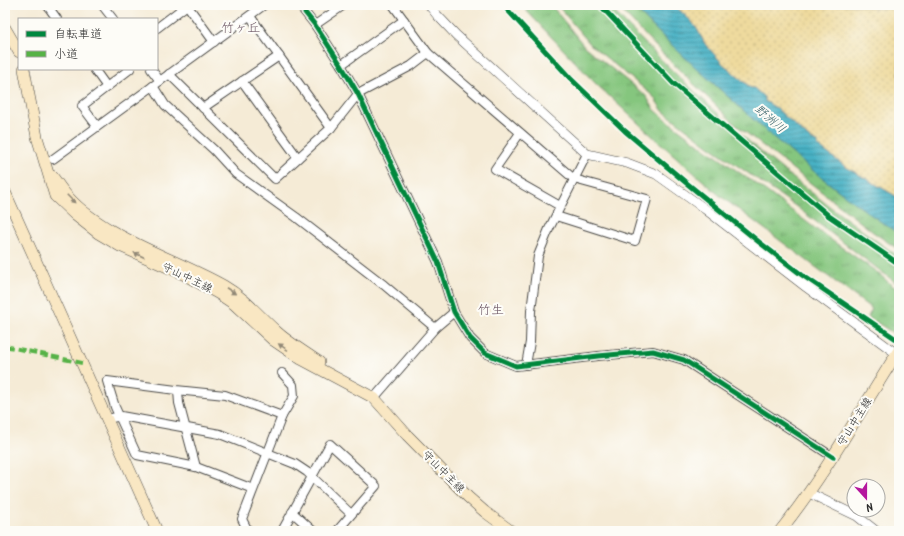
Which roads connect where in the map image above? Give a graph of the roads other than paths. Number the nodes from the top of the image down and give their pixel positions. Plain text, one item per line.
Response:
1 (47, 5) edge
2 (104, 5) edge
3 (187, 5) edge
4 (264, 5) edge
5 (299, 5) edge
6 (344, 5) edge
7 (393, 5) edge
8 (429, 5) edge
9 (250, 16) junction
10 (56, 18) edge
11 (112, 18) edge
12 (404, 20) junction
13 (315, 25) junction
14 (158, 27) edge
15 (5, 28) edge
16 (214, 42) junction
17 (18, 50) edge
18 (428, 53) junction
19 (279, 56) junction
20 (341, 64) junction
21 (24, 70) edge
22 (95, 70) edge
23 (129, 70) edge
24 (151, 70) edge
25 (169, 74) junction
26 (242, 81) junction
27 (156, 83) junction
28 (107, 87) junction
29 (358, 94) junction
30 (203, 108) junction
31 (97, 126) junction
32 (331, 128) junction
33 (520, 133) junction
34 (587, 154) junction
35 (298, 158) junction
36 (50, 163) junction
37 (574, 179) junction
38 (5, 192) edge
39 (560, 206) junction
40 (556, 216) junction
41 (454, 312) junction
42 (435, 328) junction
43 (898, 353) edge
44 (526, 365) junction
45 (282, 373) dead end
46 (178, 390) junction
47 (374, 398) junction
48 (121, 416) junction
49 (282, 416) junction
50 (107, 419) junction
51 (186, 428) junction
52 (267, 453) junction
53 (833, 457) junction
54 (196, 467) junction
55 (312, 476) junction
56 (254, 489) junction
57 (809, 493) junction
58 (292, 512) junction
59 (351, 514) junction
60 (157, 531) edge
61 (248, 531) edge
62 (282, 531) edge
63 (313, 531) edge
64 (337, 531) edge
65 (511, 531) edge
66 (780, 531) edge
67 (876, 531) edge

1 - 10 street
2 - 11 street
3 - 14 street
3 - 16 street
4 - 9 street
5 - 13 street
6 - 13 street
7 - 12 street
8 - 34 street
9 - 16 street
9 - 19 street
12 - 18 street
12 - 20 street
13 - 20 street
15 - 17 main road
16 - 25 street
18 - 29 street
18 - 33 street
19 - 26 street
19 - 32 street
20 - 29 street
21 - 36 main road, 守山中主線
22 - 28 street
23 - 28 street
24 - 27 street
25 - 27 street
25 - 30 street
26 - 30 street
26 - 35 street
27 - 31 street
27 - 42 street
28 - 31 street
29 - 32 street
29 - 41 street
30 - 35 street
31 - 36 street
32 - 35 street
33 - 37 street
33 - 39 street
34 - 37 street
34 - 43 street
36 - 47 main road, 守山中主線
37 - 39 street
37 - 40 street
38 - 50 main road
39 - 40 street
40 - 44 street
41 - 42 street
41 - 44 street
42 - 47 street
43 - 53 main road, 守山中主線
44 - 53 street
45 - 49 street
46 - 48 street
46 - 49 street
46 - 51 street
47 - 65 main road, 守山中主線
48 - 50 street
48 - 51 street
48 - 54 street
49 - 52 street
50 - 60 main road
51 - 52 street
51 - 54 street
52 - 55 street
52 - 56 street
53 - 57 main road, 守山中主線
54 - 56 street
55 - 58 street
55 - 59 street
55 - 59 street
56 - 61 street
57 - 66 main road, 守山中主線
57 - 67 street
58 - 62 street
58 - 63 street
59 - 64 street

